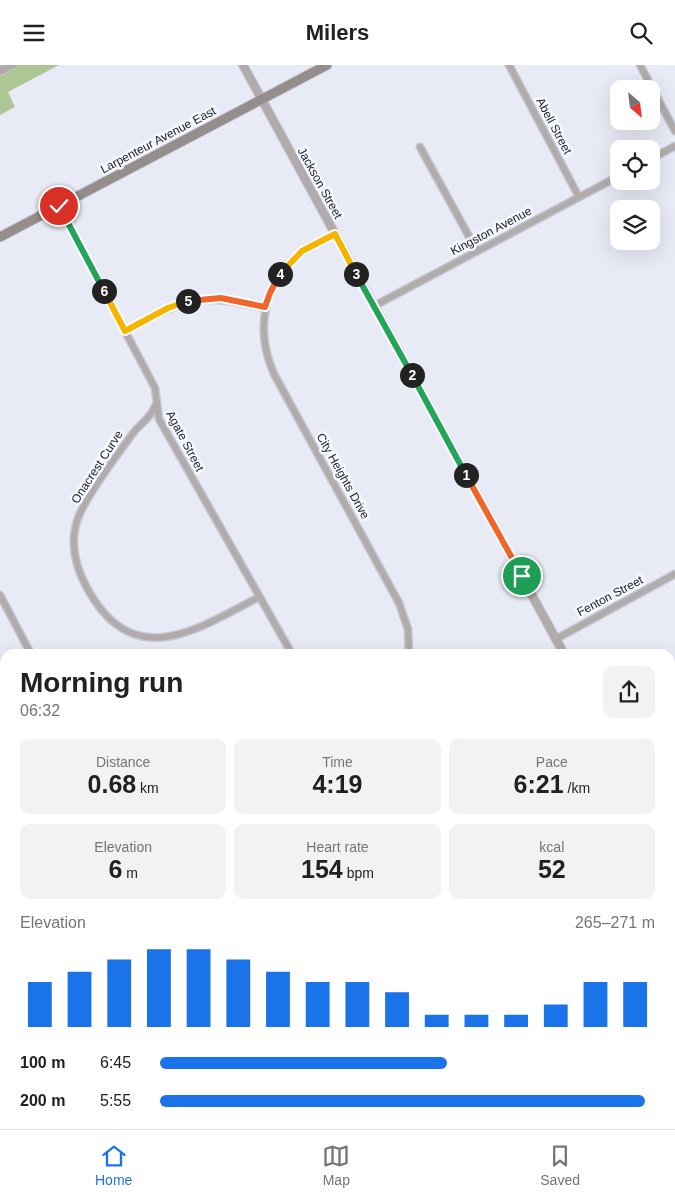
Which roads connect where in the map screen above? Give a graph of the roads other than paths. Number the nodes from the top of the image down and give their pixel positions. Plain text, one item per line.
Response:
1 (12, 65) edge
2 (243, 65) edge
3 (327, 65) edge
4 (509, 65) edge
5 (640, 65) edge
6 (0, 71) edge
7 (262, 100) junction
8 (675, 131) edge
9 (675, 146) edge
10 (420, 147) dead end
11 (660, 154) edge
12 (610, 181) edge
13 (579, 197) junction
14 (59, 206) junction
15 (335, 234) junction
16 (0, 237) edge
17 (477, 251) junction
18 (374, 306) junction
19 (265, 307) junction
20 (125, 331) junction
21 (156, 403) junction
22 (675, 574) edge
23 (0, 595) edge
24 (259, 597) junction
25 (556, 639) junction
26 (28, 649) edge
27 (289, 649) edge
28 (409, 649) edge
29 (561, 649) edge

1 - 6 street
2 - 7 street, Jackson Street
3 - 7 main road, Larpenteur Avenue East
4 - 13 street, Abell Street
5 - 8 street
7 - 14 main road, Larpenteur Avenue East
7 - 15 street, Jackson Street
9 - 11 street
10 - 17 street
12 - 13 street, Kingston Avenue
13 - 17 street, Kingston Avenue
14 - 16 main road, Larpenteur Avenue East
14 - 20 street, Agate Street
15 - 18 street, Jackson Street
15 - 19 street
17 - 18 street, Kingston Avenue
18 - 25 street, Jackson Street
19 - 20 street
19 - 28 street, City Heights Drive
20 - 21 street, Agate Street
21 - 24 street, Agate Street
21 - 24 street, Onacrest Curve
22 - 25 street, Fenton Street
23 - 26 street
24 - 27 street, Agate Street
25 - 29 street, Jackson Street

